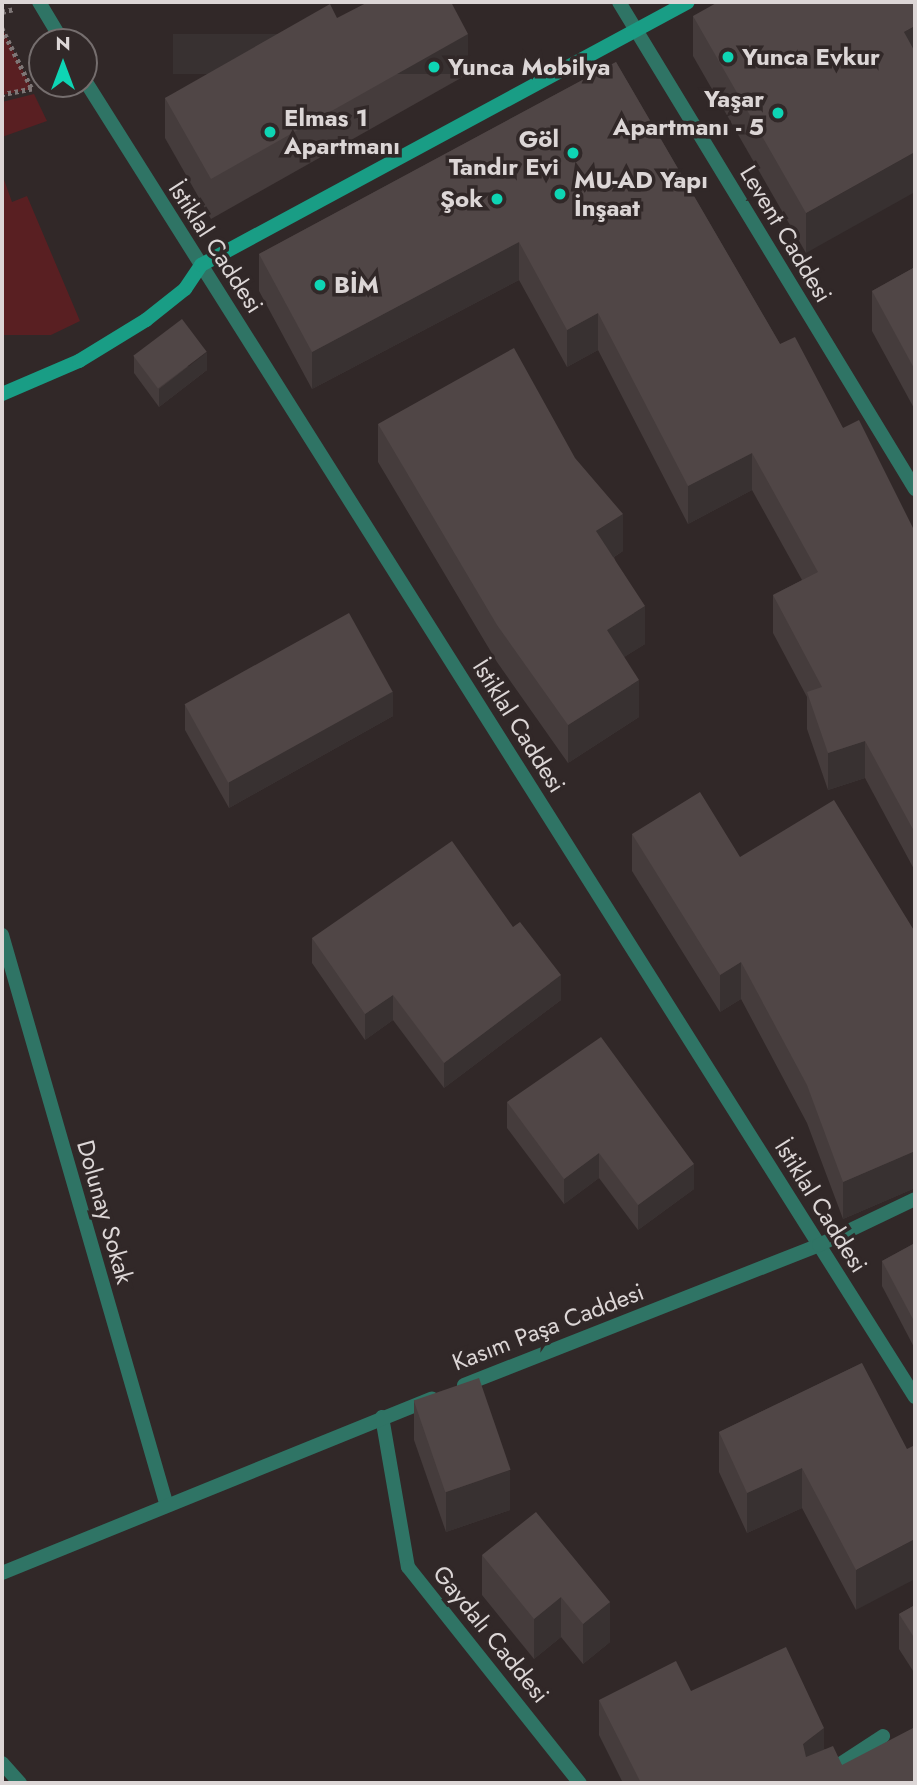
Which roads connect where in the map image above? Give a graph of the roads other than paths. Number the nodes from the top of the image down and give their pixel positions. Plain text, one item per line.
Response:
1 (39, 2) edge
2 (619, 2) edge
3 (688, 2) edge
4 (55, 28) edge
5 (636, 30) junction
6 (96, 98) edge
7 (201, 265) junction
8 (2, 394) edge
9 (915, 489) edge
10 (2, 935) edge
11 (915, 1199) edge
12 (819, 1245) junction
13 (915, 1397) edge
14 (382, 1417) junction
15 (166, 1503) junction
16 (2, 1573) edge
17 (883, 1736) dead end
18 (2, 1763) edge
19 (20, 1783) edge
20 (580, 1783) edge
21 (811, 1783) edge

1 - 4 street
2 - 5 street, Levent Caddesi
3 - 5 street
5 - 7 street
5 - 9 street, Levent Caddesi
6 - 7 street, İstiklal Caddesi
7 - 8 street
7 - 12 street, İstiklal Caddesi
10 - 15 street, Dolunay Sokak
11 - 12 street, Kasım Paşa Caddesi
12 - 13 street, İstiklal Caddesi
12 - 14 street, Kasım Paşa Caddesi
14 - 15 street, Kasım Paşa Caddesi
14 - 20 street, Gaydalı Caddesi
15 - 16 street, Kasım Paşa Caddesi
17 - 21 street
18 - 19 street

